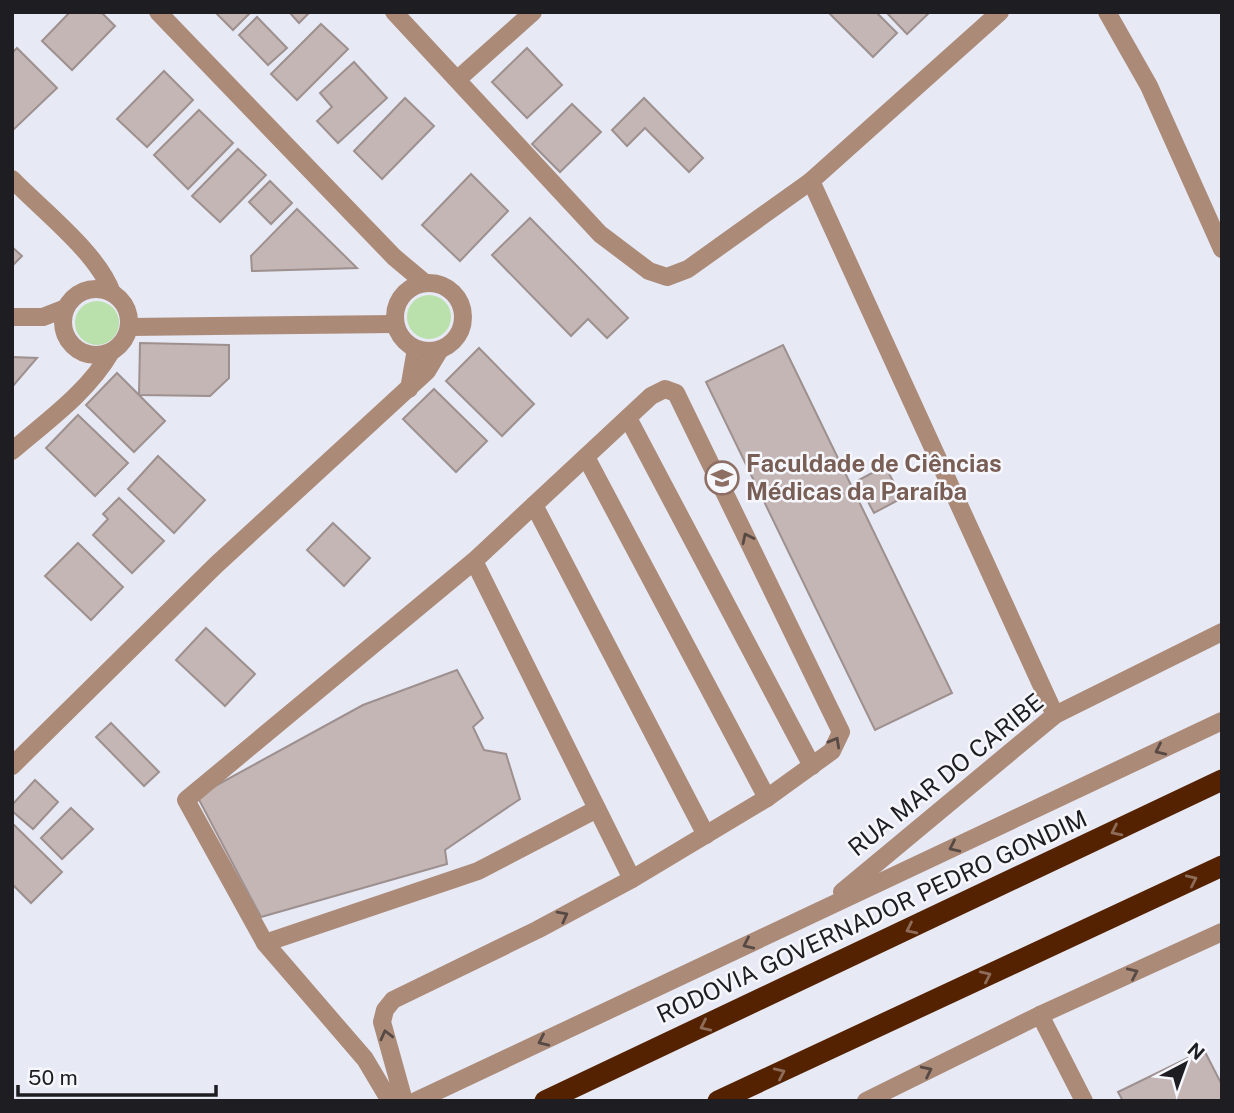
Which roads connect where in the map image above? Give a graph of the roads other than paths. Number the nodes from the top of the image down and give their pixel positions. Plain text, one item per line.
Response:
1 (158, 12) edge
2 (394, 12) edge
3 (533, 12) edge
4 (1000, 12) edge
5 (1107, 12) edge
6 (458, 79) junction
7 (12, 179) edge
8 (811, 181) junction
9 (1222, 248) edge
10 (82, 250) junction
11 (394, 257) junction
12 (425, 283) junction
13 (86, 290) junction
14 (405, 292) junction
15 (112, 293) junction
16 (66, 308) junction
17 (12, 317) edge
18 (43, 317) junction
19 (395, 324) junction
20 (63, 327) junction
21 (130, 327) junction
22 (416, 349) junction
23 (439, 351) junction
24 (111, 352) junction
25 (88, 354) junction
26 (84, 388) junction
27 (409, 389) junction
28 (628, 418) junction
29 (12, 451) edge
30 (586, 457) junction
31 (534, 505) junction
32 (474, 561) junction
33 (1222, 632) edge
34 (1055, 715) junction
35 (1222, 721) edge
36 (12, 765) edge
37 (812, 766) junction
38 (1222, 780) edge
39 (767, 797) junction
40 (597, 809) junction
41 (706, 835) junction
42 (1222, 866) edge
43 (632, 879) junction
44 (821, 910) junction
45 (1222, 932) edge
46 (265, 943) junction
47 (1041, 1015) junction
48 (390, 1101) edge
49 (404, 1101) edge
50 (416, 1101) edge
51 (545, 1101) edge
52 (718, 1101) edge
53 (866, 1101) edge
54 (1084, 1101) edge

1 - 11 street
2 - 6 street
3 - 6 street
4 - 8 street
5 - 9 street
6 - 8 street
7 - 10 street
8 - 34 street
10 - 13 street
10 - 15 street
11 - 12 street
11 - 14 street
12 - 14 street
12 - 23 street
13 - 15 street
13 - 16 street
14 - 19 street
15 - 21 street
16 - 18 street
16 - 20 street
17 - 18 street
18 - 20 street
19 - 21 street
19 - 22 street
20 - 25 street
21 - 24 street
22 - 23 street
22 - 27 street
23 - 27 street
24 - 25 street
24 - 26 street
25 - 26 street
26 - 29 street
27 - 36 street
28 - 30 street
28 - 37 street
37 -> 28 street
30 - 31 street
30 - 39 street
31 - 32 street
31 - 41 street
32 - 40 street
32 - 46 street
33 - 34 street, RUA MAR DO CARIBE
34 - 44 street, RUA MAR DO CARIBE
35 -> 44 street
37 - 39 street
38 -> 51 highway, RODOVIA GOVERNADOR PEDRO GONDIM
39 - 41 street
40 - 43 street
40 - 46 street
41 - 43 street
52 -> 42 highway
49 -> 43 street
44 -> 50 street
47 -> 45 street
46 - 48 street
53 -> 47 street
47 - 54 street

